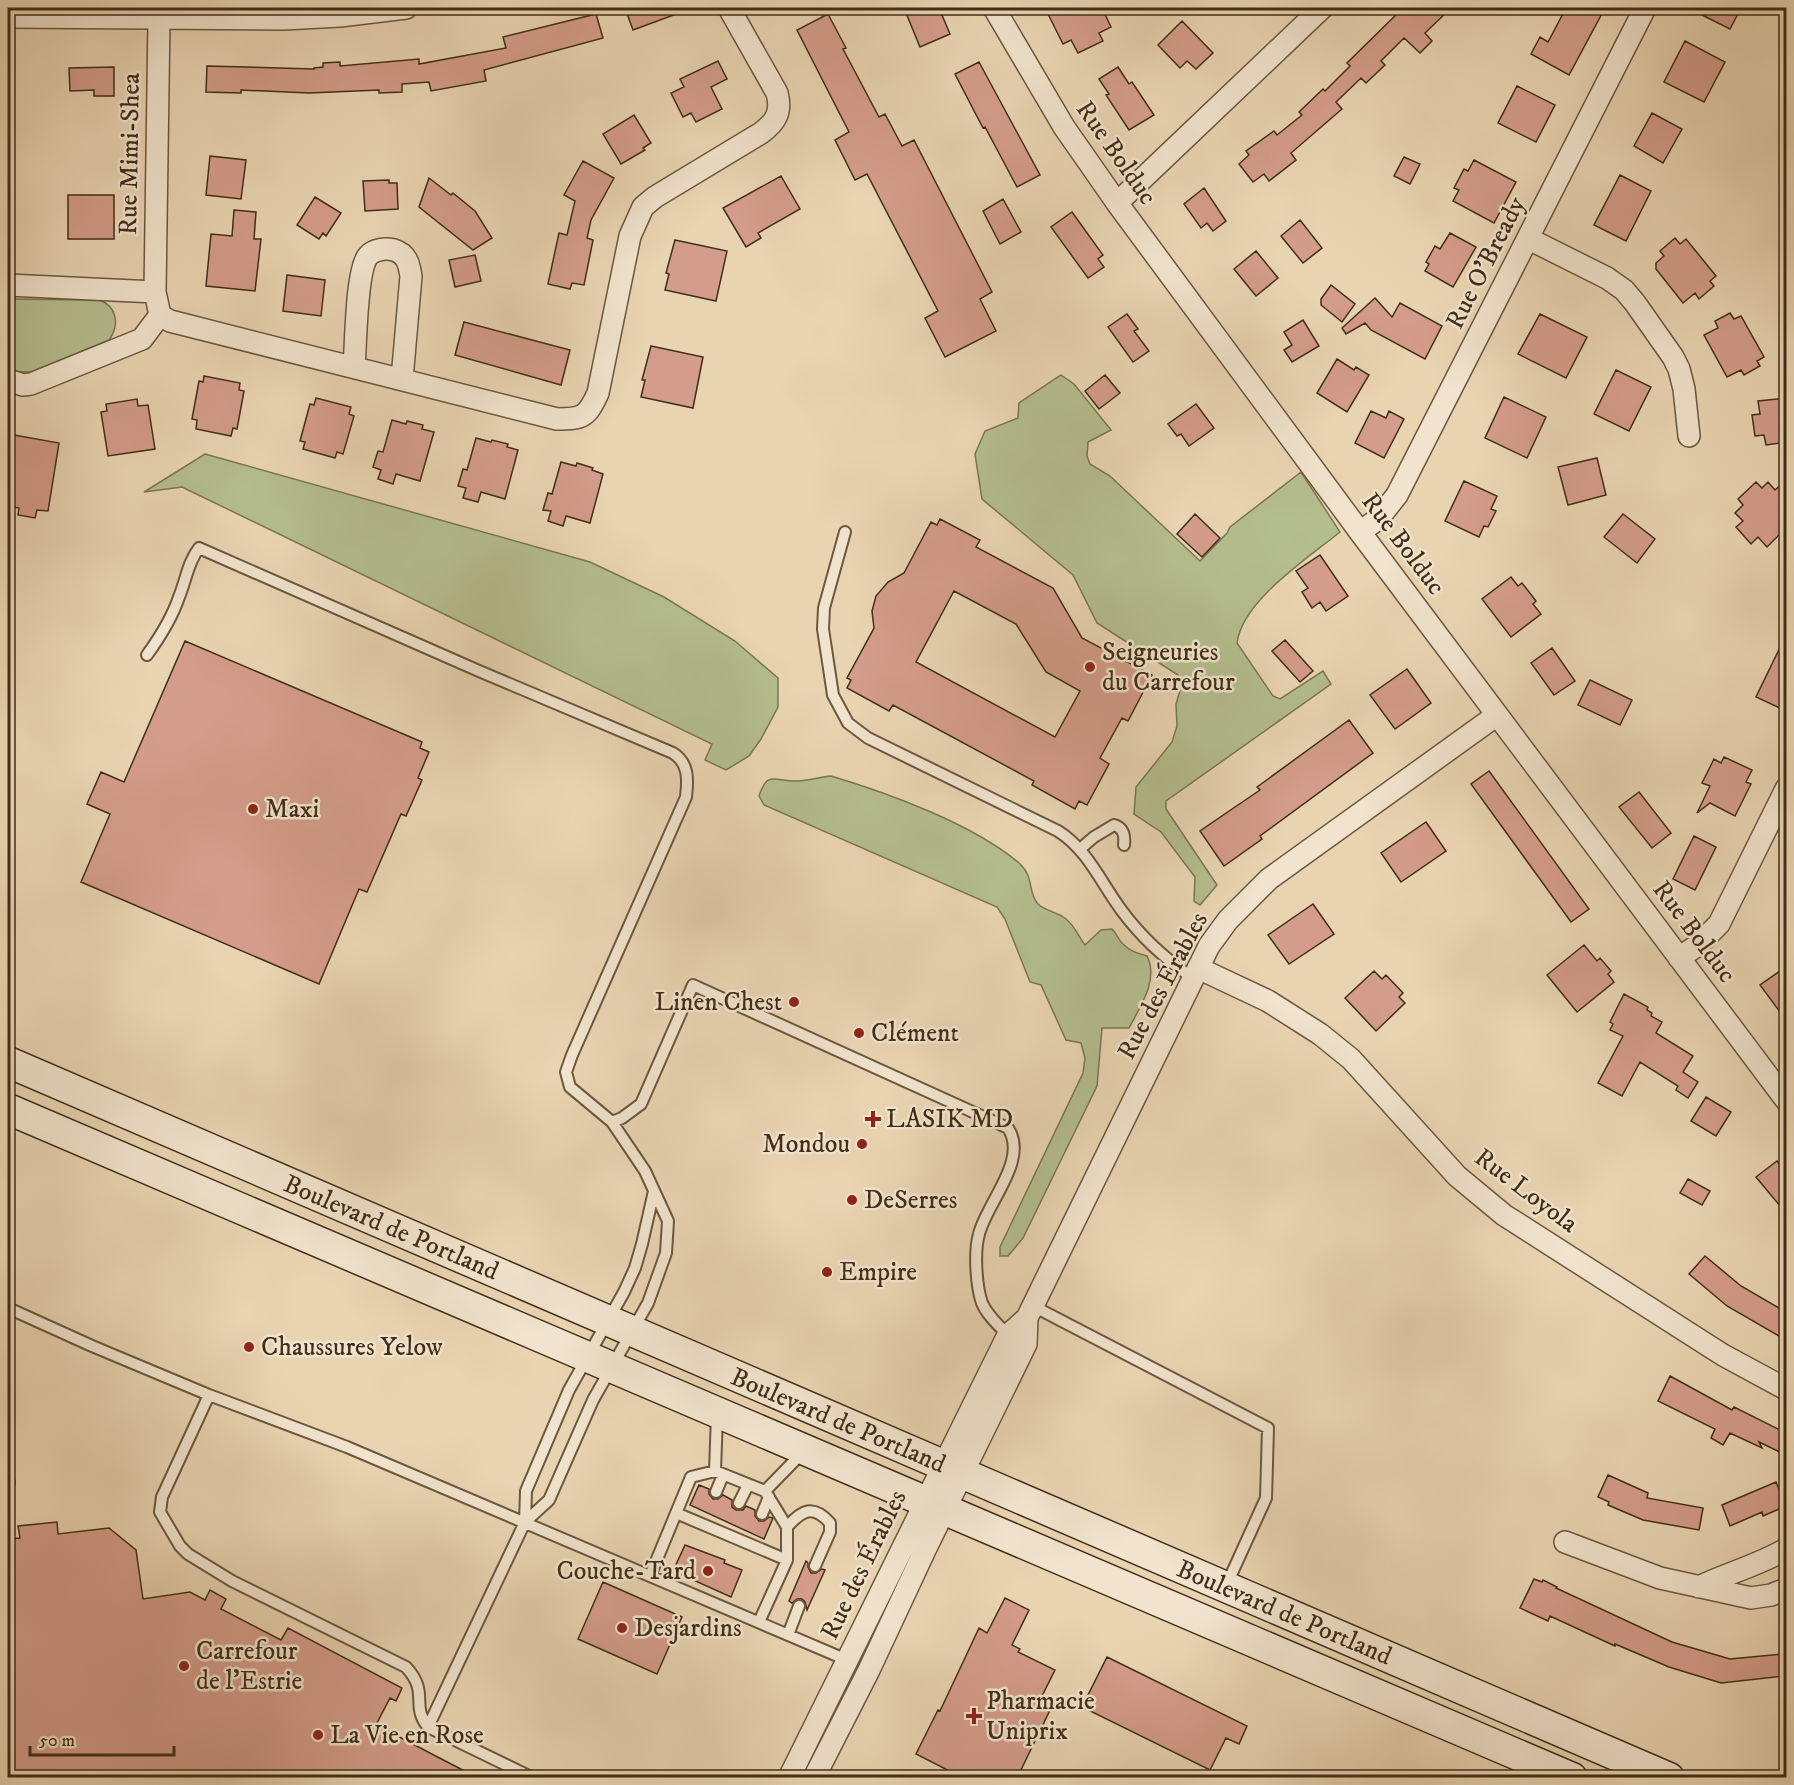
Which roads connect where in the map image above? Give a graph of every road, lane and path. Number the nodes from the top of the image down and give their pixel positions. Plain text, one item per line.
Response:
1 (406, 8) edge
2 (729, 8) edge
3 (993, 8) edge
4 (1322, 8) edge
5 (1645, 8) edge
6 (8, 16) edge
7 (159, 18) junction
8 (1117, 203) junction
9 (1529, 239) junction
10 (8, 285) edge
11 (155, 292) junction
12 (160, 315) junction
13 (354, 367) junction
14 (402, 379) junction
15 (8, 380) edge
16 (1689, 436) dead end
17 (845, 532) dead end
18 (1360, 532) junction
19 (147, 655) dead end
20 (1497, 715) junction
21 (1786, 789) edge
22 (1124, 845) dead end
23 (1080, 849) junction
24 (1679, 958) junction
25 (1195, 973) junction
26 (8, 1062) edge
27 (1786, 1100) edge
28 (8, 1109) edge
29 (612, 1122) junction
30 (654, 1191) junction
31 (8, 1308) edge
32 (1030, 1312) junction
33 (619, 1327) junction
34 (1008, 1335) junction
35 (600, 1361) junction
36 (1786, 1389) edge
37 (209, 1395) junction
38 (717, 1411) junction
39 (806, 1449) junction
40 (953, 1471) junction
41 (719, 1473) junction
42 (748, 1485) junction
43 (716, 1492) dead end
44 (767, 1494) junction
45 (740, 1503) dead end
46 (936, 1505) junction
47 (676, 1513) junction
48 (762, 1514) dead end
49 (525, 1522) junction
50 (787, 1527) junction
51 (1564, 1542) dead end
52 (1786, 1549) edge
53 (787, 1560) junction
54 (816, 1566) dead end
55 (650, 1575) junction
56 (1699, 1587) junction
57 (1225, 1588) junction
58 (1786, 1588) edge
59 (799, 1605) dead end
60 (759, 1622) junction
61 (788, 1635) junction
62 (847, 1660) junction
63 (428, 1727) junction
64 (1641, 1766) junction
65 (533, 1778) edge
66 (789, 1778) edge
67 (814, 1778) edge
68 (1572, 1778) edge
69 (1669, 1778) edge
70 (1682, 1778) edge

1 - 7 street
2 - 14 street
3 - 8 street, Rue Bolduc
4 - 8 street
5 - 9 street, Rue O'Bready
6 - 7 street
7 - 11 street, Rue Mimi-Shea
8 - 18 street, Rue Bolduc
9 - 16 street
9 - 18 street, Rue O'Bready
10 - 11 street
11 - 12 street, Rue Mimi-Shea
12 - 13 street
12 - 15 street
13 - 14 street
13 - 14 street
17 - 23 lane
18 - 20 street, Rue Bolduc
19 - 29 lane
20 - 24 street, Rue Bolduc
20 - 25 street, Rue des Érables
21 - 24 street
22 - 23 lane
23 - 25 lane
24 - 27 street, Rue Bolduc
25 - 32 street, Rue des Érables
25 - 36 street, Rue Loyola
26 - 33 main road, Boulevard de Portland
28 - 35 main road, Boulevard de Portland
29 - 30 lane
29 - 34 lane
30 - 33 lane
30 - 33 lane
31 - 37 lane
32 - 34 street, Rue des Érables
32 - 40 street, Rue des Érables
32 - 57 lane
33 - 35 lane
33 - 35 lane
33 - 40 main road, Boulevard de Portland
34 - 40 street, Rue des Érables
35 - 38 main road, Boulevard de Portland
35 - 49 lane
35 - 49 lane
37 - 49 lane
37 - 63 lane
38 - 39 main road, Boulevard de Portland
38 - 41 lane
39 - 44 lane
39 - 46 main road, Boulevard de Portland
40 - 46 street, Rue des Érables
40 - 57 main road, Boulevard de Portland
41 - 42 lane
41 - 43 lane
41 - 47 lane
42 - 44 lane
42 - 45 lane
44 - 48 lane
44 - 50 lane
46 - 62 street, Rue des Érables
46 - 67 street, Rue des Érables
46 - 68 main road, Boulevard de Portland
47 - 53 lane
47 - 55 lane
49 - 55 lane
49 - 63 lane
50 - 53 lane
50 - 54 lane
51 - 56 street
52 - 56 street
53 - 60 lane
55 - 60 lane
56 - 58 street
57 - 64 main road, Boulevard de Portland
59 - 61 lane
60 - 61 lane
61 - 62 lane
62 - 66 street, Rue des Érables
63 - 65 lane
64 - 69 main road, Boulevard de Portland
64 - 70 main road

